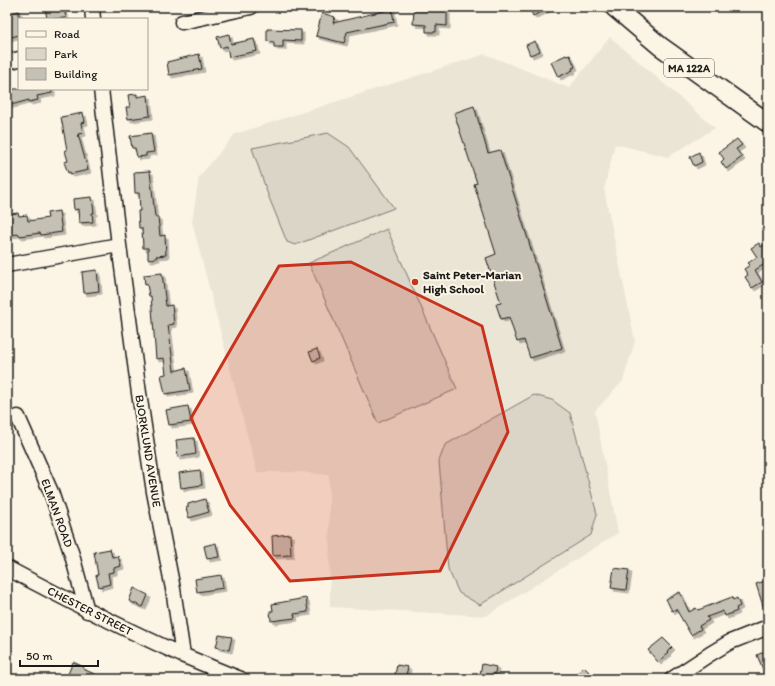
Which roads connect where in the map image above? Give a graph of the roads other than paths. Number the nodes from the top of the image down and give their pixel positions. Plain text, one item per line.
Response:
1 (92, 7) edge
2 (251, 7) edge
3 (614, 7) edge
4 (93, 18) edge
5 (182, 22) dead end
6 (18, 59) edge
7 (7, 62) edge
8 (101, 90) edge
9 (768, 123) edge
10 (119, 245) junction
11 (7, 265) edge
12 (18, 417) dead end
13 (7, 568) edge
14 (87, 611) junction
15 (768, 627) edge
16 (183, 655) junction
17 (241, 679) edge
18 (672, 679) edge

1 - 4 street
2 - 5 street
3 - 9 main road, MA 122A
6 - 7 street
8 - 10 street, BJORKLUND AVENUE
10 - 11 street
10 - 16 street, BJORKLUND AVENUE
12 - 14 street, ELMAN ROAD
13 - 14 street, CHESTER STREET
14 - 16 street, CHESTER STREET
15 - 18 street
16 - 17 street, CHESTER STREET

